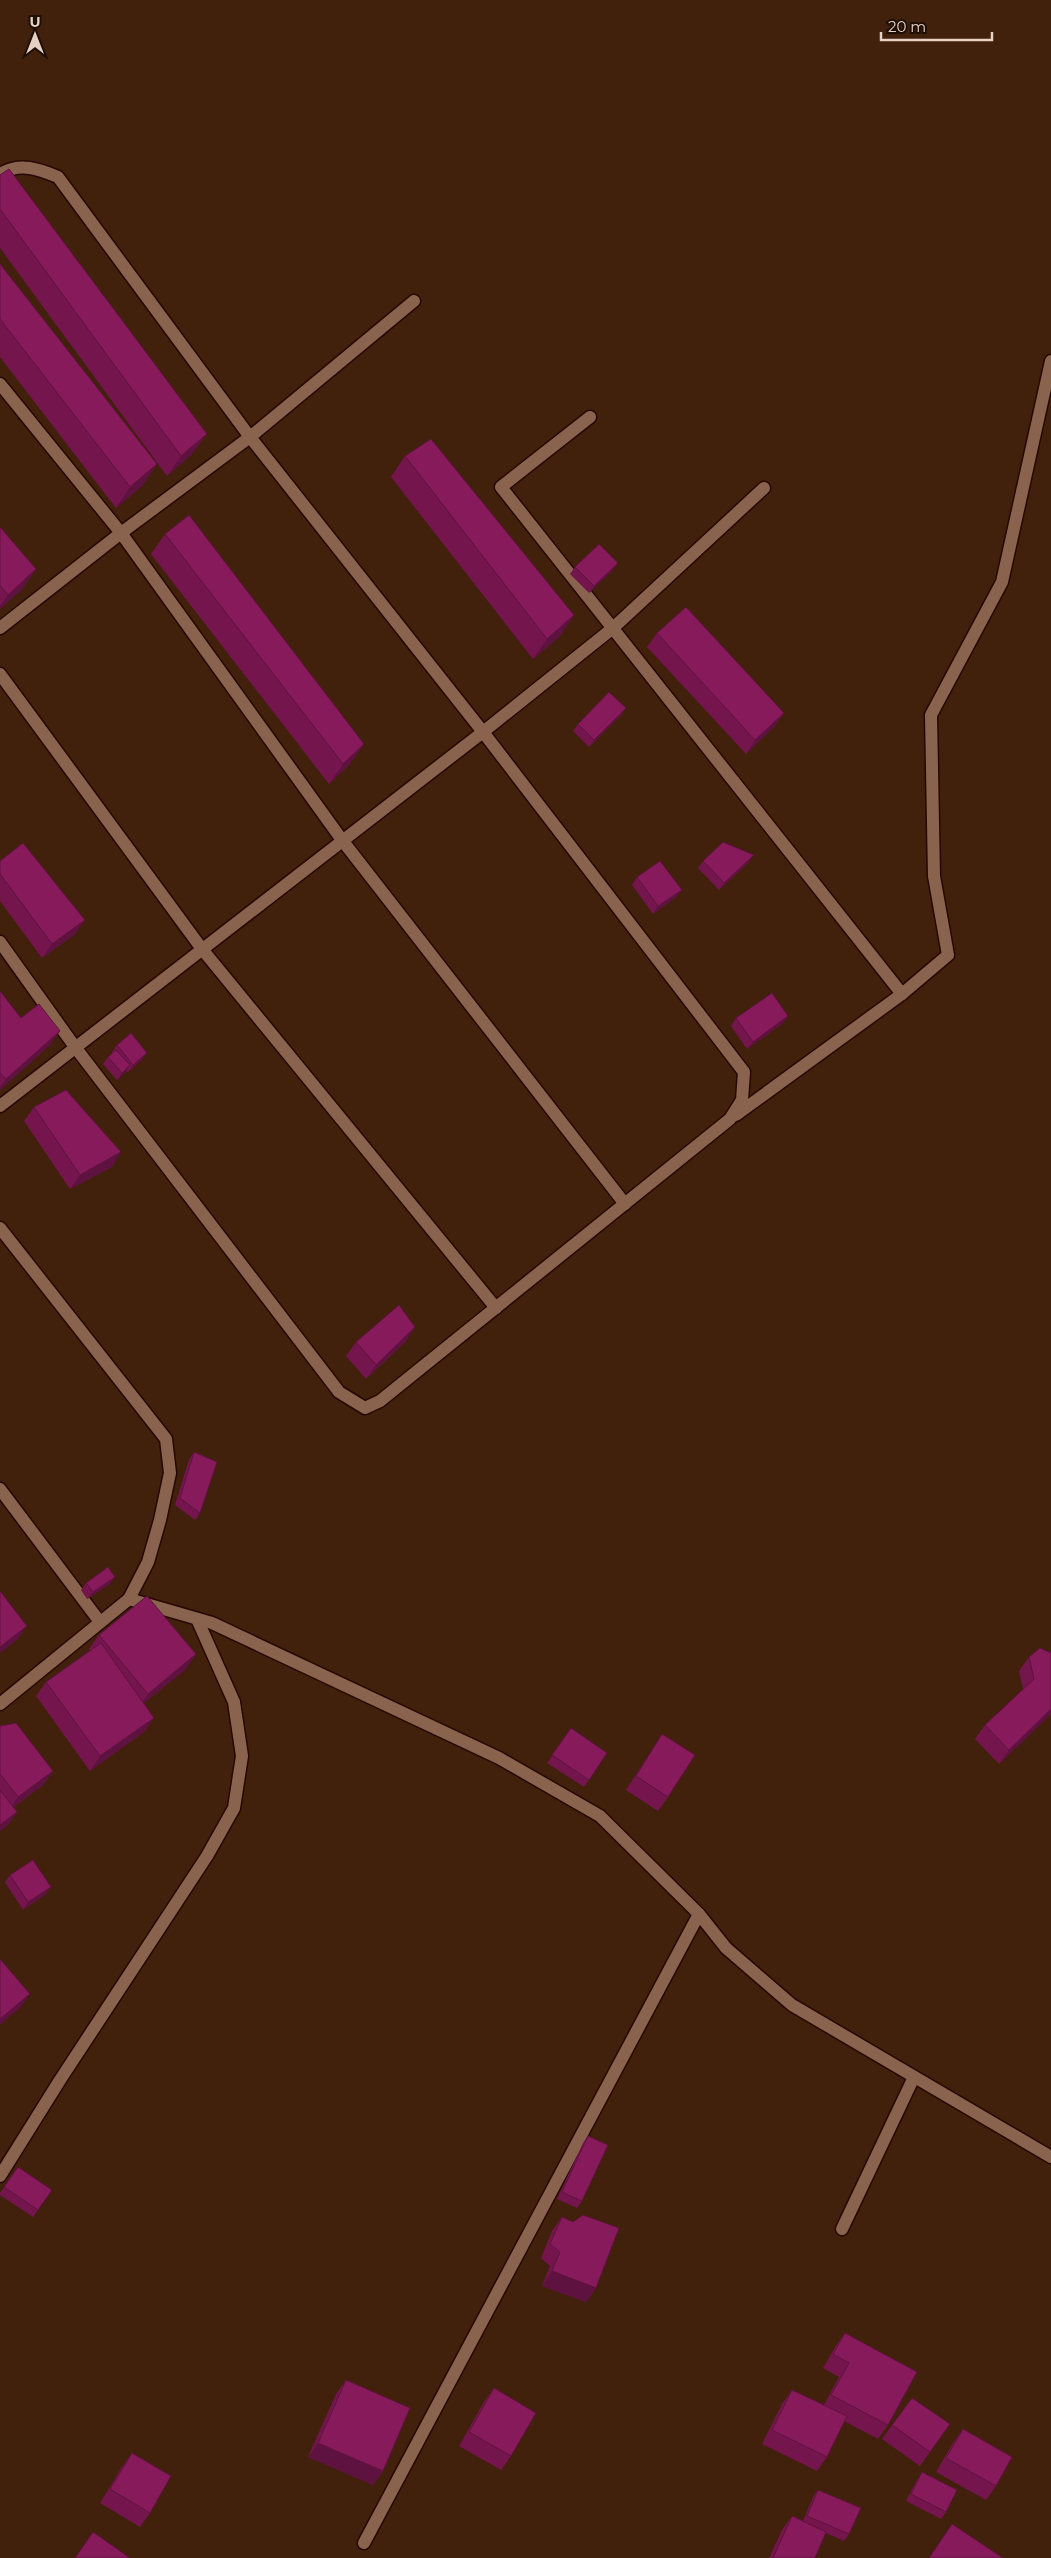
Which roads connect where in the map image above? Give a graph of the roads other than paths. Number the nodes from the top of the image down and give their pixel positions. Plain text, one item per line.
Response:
1 (0, 174) edge
2 (414, 300) dead end
3 (1051, 362) edge
4 (0, 384) edge
5 (590, 417) dead end
6 (250, 437) junction
7 (764, 488) dead end
8 (121, 533) junction
9 (0, 628) edge
10 (614, 628) junction
11 (0, 674) edge
12 (483, 732) junction
13 (342, 840) junction
14 (0, 942) edge
15 (202, 949) junction
16 (902, 994) junction
17 (75, 1047) junction
18 (0, 1106) edge
19 (730, 1119) junction
20 (625, 1204) junction
21 (0, 1228) edge
22 (496, 1308) junction
23 (0, 1489) edge
24 (129, 1599) junction
25 (197, 1619) junction
26 (100, 1622) junction
27 (0, 1704) edge
28 (699, 1914) junction
29 (914, 2077) junction
30 (1051, 2157) edge
31 (0, 2176) edge
32 (842, 2229) dead end
33 (364, 2543) dead end

1 - 6 street
2 - 6 street
3 - 16 street
4 - 8 street
5 - 10 street
6 - 8 street
6 - 12 street
7 - 10 street
8 - 9 street
8 - 13 street
10 - 12 street
10 - 16 street
11 - 15 street
12 - 13 street
12 - 19 street
13 - 15 street
13 - 20 street
14 - 17 street
15 - 17 street
15 - 22 street
16 - 19 street
17 - 18 street
17 - 22 street
19 - 20 street
20 - 22 street
21 - 24 street
23 - 26 street
24 - 25 street
24 - 26 street
25 - 28 street
25 - 31 street
26 - 27 street
28 - 29 street
28 - 33 street
29 - 30 street
29 - 32 street

